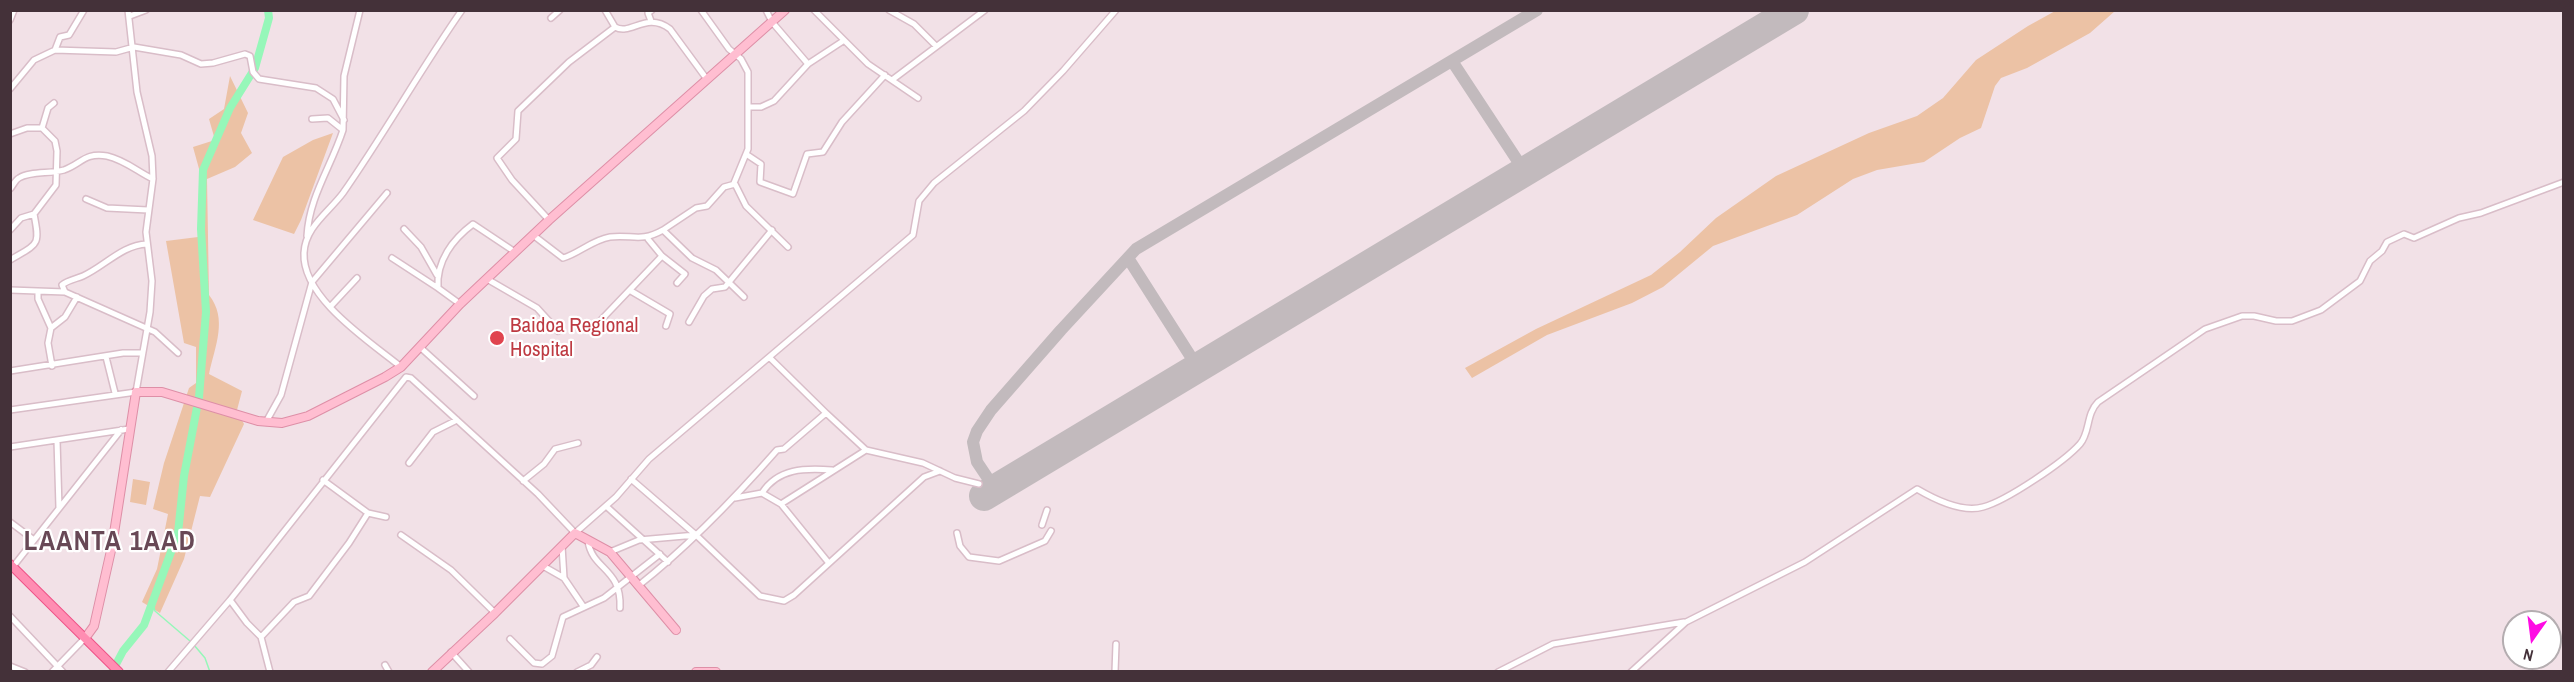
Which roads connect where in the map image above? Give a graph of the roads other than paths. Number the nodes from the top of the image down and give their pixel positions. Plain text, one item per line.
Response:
1 (14, 10) edge
2 (84, 10) edge
3 (146, 10) edge
4 (360, 10) edge
5 (462, 10) edge
6 (560, 10) edge
7 (605, 10) edge
8 (702, 10) edge
9 (766, 10) edge
10 (785, 10) edge
11 (814, 10) edge
12 (889, 10) edge
13 (985, 10) edge
14 (1116, 10) edge
15 (649, 11) edge
16 (129, 14) edge
17 (551, 18) dead end
18 (10, 20) edge
19 (651, 21) junction
20 (772, 22) junction
21 (615, 27) junction
22 (843, 41) junction
23 (936, 46) junction
24 (134, 47) junction
25 (55, 50) junction
26 (734, 54) junction
27 (808, 64) junction
28 (885, 75) junction
29 (706, 78) junction
30 (892, 80) junction
31 (10, 89) edge
32 (918, 98) dead end
33 (54, 103) dead end
34 (748, 107) junction
35 (312, 119) dead end
36 (344, 120) junction
37 (42, 128) junction
38 (343, 130) junction
39 (10, 134) edge
40 (746, 154) junction
41 (58, 170) junction
42 (153, 179) junction
43 (2564, 182) edge
44 (734, 183) junction
45 (10, 189) edge
46 (387, 193) dead end
47 (86, 199) dead end
48 (148, 210) junction
49 (34, 214) junction
50 (549, 220) junction
51 (404, 229) dead end
52 (10, 230) edge
53 (663, 230) junction
54 (772, 230) junction
55 (533, 235) junction
56 (307, 238) junction
57 (648, 239) junction
58 (147, 244) junction
59 (788, 247) dead end
60 (515, 252) junction
61 (662, 256) junction
62 (392, 258) dead end
63 (10, 260) edge
64 (437, 275) junction
65 (357, 278) dead end
66 (487, 279) junction
67 (312, 282) junction
68 (729, 282) junction
69 (676, 283) dead end
70 (438, 288) junction
71 (10, 290) edge
72 (631, 291) junction
73 (38, 292) junction
74 (65, 292) junction
75 (77, 297) junction
76 (744, 297) dead end
77 (460, 304) junction
78 (330, 307) junction
79 (601, 320) dead end
80 (689, 322) dead end
81 (666, 326) dead end
82 (51, 328) junction
83 (147, 328) junction
84 (558, 331) dead end
85 (421, 348) junction
86 (142, 353) junction
87 (178, 353) dead end
88 (106, 357) junction
89 (770, 358) junction
90 (52, 366) junction
91 (401, 367) junction
92 (10, 371) edge
93 (136, 392) junction
94 (115, 393) junction
95 (474, 396) dead end
96 (10, 410) edge
97 (826, 413) junction
98 (457, 420) junction
99 (267, 422) junction
100 (125, 430) junction
101 (57, 440) junction
102 (578, 443) dead end
103 (10, 447) edge
104 (866, 450) junction
105 (409, 463) dead end
106 (833, 470) junction
107 (941, 471) junction
108 (631, 479) junction
109 (323, 480) junction
110 (523, 481) junction
111 (979, 484) dead end
112 (762, 493) junction
113 (735, 498) junction
114 (781, 504) junction
115 (606, 506) junction
116 (59, 508) junction
117 (1047, 510) dead end
118 (368, 513) junction
119 (386, 517) dead end
120 (10, 522) edge
121 (1042, 525) dead end
122 (1051, 531) dead end
123 (574, 532) junction
124 (957, 533) dead end
125 (401, 535) dead end
126 (696, 535) junction
127 (34, 540) junction
128 (644, 540) junction
129 (588, 541) junction
130 (562, 546) junction
131 (610, 552) junction
132 (660, 554) junction
133 (669, 562) junction
134 (828, 562) junction
135 (543, 566) junction
136 (11, 567) edge
137 (564, 578) junction
138 (631, 578) junction
139 (618, 585) junction
140 (638, 586) junction
141 (230, 600) junction
142 (582, 606) junction
143 (620, 608) dead end
144 (495, 613) junction
145 (10, 616) edge
146 (1686, 622) junction
147 (676, 630) dead end
148 (86, 637) junction
149 (261, 637) junction
150 (510, 639) dead end
151 (1116, 644) dead end
152 (452, 652) junction
153 (597, 657) dead end
154 (457, 660) junction
155 (439, 664) junction
156 (385, 665) dead end
157 (10, 666) edge
158 (57, 666) junction
159 (25, 672) edge
160 (52, 672) edge
161 (63, 672) edge
162 (118, 672) edge
163 (168, 672) edge
164 (270, 672) edge
165 (389, 672) edge
166 (432, 672) edge
167 (469, 672) edge
168 (577, 672) edge
169 (696, 672) edge
170 (716, 672) edge
171 (1114, 672) edge
172 (1498, 672) edge
173 (1631, 672) edge

1 - 18 street
2 - 25 street
3 - 16 street
4 - 36 street
5 - 56 street
6 - 17 street
7 - 21 street
8 - 26 street
9 - 20 street
10 - 20 main road
11 - 22 street
12 - 23 street
13 - 23 street
14 - 89 street
15 - 19 street
16 - 24 street
19 - 21 street
19 - 29 street
20 - 26 main road
20 - 27 street
21 - 50 street
22 - 27 street
22 - 28 street
23 - 30 street
24 - 25 street
24 - 36 street
24 - 42 street
25 - 31 street
26 - 29 main road
26 - 34 street
27 - 34 street
28 - 30 street
28 - 40 street
29 - 50 main road
30 - 32 street
33 - 37 street
34 - 40 street
35 - 38 street
36 - 38 street
37 - 39 street
37 - 41 street
38 - 56 street
40 - 44 street
41 - 42 street
41 - 45 street
41 - 49 street
42 - 48 street
43 - 146 street
44 - 53 street
44 - 54 street
46 - 67 street
47 - 48 street
48 - 58 street
49 - 52 street
49 - 63 street
50 - 55 main road
51 - 64 street
53 - 57 street
53 - 68 street
54 - 59 street
54 - 68 street
55 - 57 street
55 - 60 main road
56 - 67 street
57 - 61 street
58 - 74 street
58 - 83 street
60 - 64 street
60 - 66 main road
61 - 69 street
61 - 72 street
62 - 70 street
64 - 70 street
65 - 78 street
66 - 77 main road
66 - 84 street
67 - 78 street
67 - 99 street
68 - 76 street
68 - 80 street
70 - 77 street
71 - 73 street
72 - 79 street
72 - 81 street
73 - 74 street
73 - 82 street
74 - 75 street
75 - 82 street
75 - 83 street
77 - 85 main road
78 - 91 street
82 - 90 street
83 - 86 street
83 - 87 street
85 - 91 main road
85 - 95 street
86 - 88 street
86 - 93 street
88 - 90 street
88 - 94 street
89 - 97 street
89 - 108 street
90 - 92 street
91 - 99 main road
93 - 94 street
93 - 99 main road
93 - 100 main road
94 - 96 street
97 - 104 street
97 - 113 street
98 - 105 street
98 - 109 street
98 - 110 street
100 - 101 street
100 - 116 street
100 - 148 main road
101 - 103 street
101 - 116 street
102 - 110 street
104 - 106 street
104 - 107 street
106 - 112 street
106 - 114 street
107 - 111 street
107 - 134 street
108 - 115 street
108 - 126 street
109 - 118 street
109 - 141 street
110 - 123 street
112 - 113 street
112 - 114 street
113 - 126 street
114 - 134 street
115 - 123 street
115 - 128 street
116 - 127 street
117 - 121 street
118 - 119 street
118 - 149 street
120 - 127 street
122 - 124 street
123 - 129 main road
123 - 130 main road
125 - 144 street
126 - 128 street
126 - 133 street
126 - 134 street
127 - 136 street
128 - 131 street
128 - 132 street
129 - 131 main road
129 - 139 street
130 - 135 main road
130 - 137 street
131 - 138 main road
132 - 133 street
132 - 138 street
133 - 140 street
135 - 137 street
135 - 144 main road
136 - 148 main road
137 - 142 street
138 - 139 street
138 - 140 main road
139 - 142 street
139 - 143 street
140 - 147 main road
141 - 149 street
141 - 163 street
142 - 150 street
144 - 152 main road
145 - 158 street
146 - 172 street
146 - 173 street
148 - 158 street
148 - 162 main road
149 - 164 street
151 - 171 street
152 - 154 street
152 - 155 main road
153 - 168 street
154 - 155 street
154 - 167 street
155 - 166 main road
156 - 165 street
157 - 159 street
158 - 160 street
158 - 161 street
169 - 170 main road

